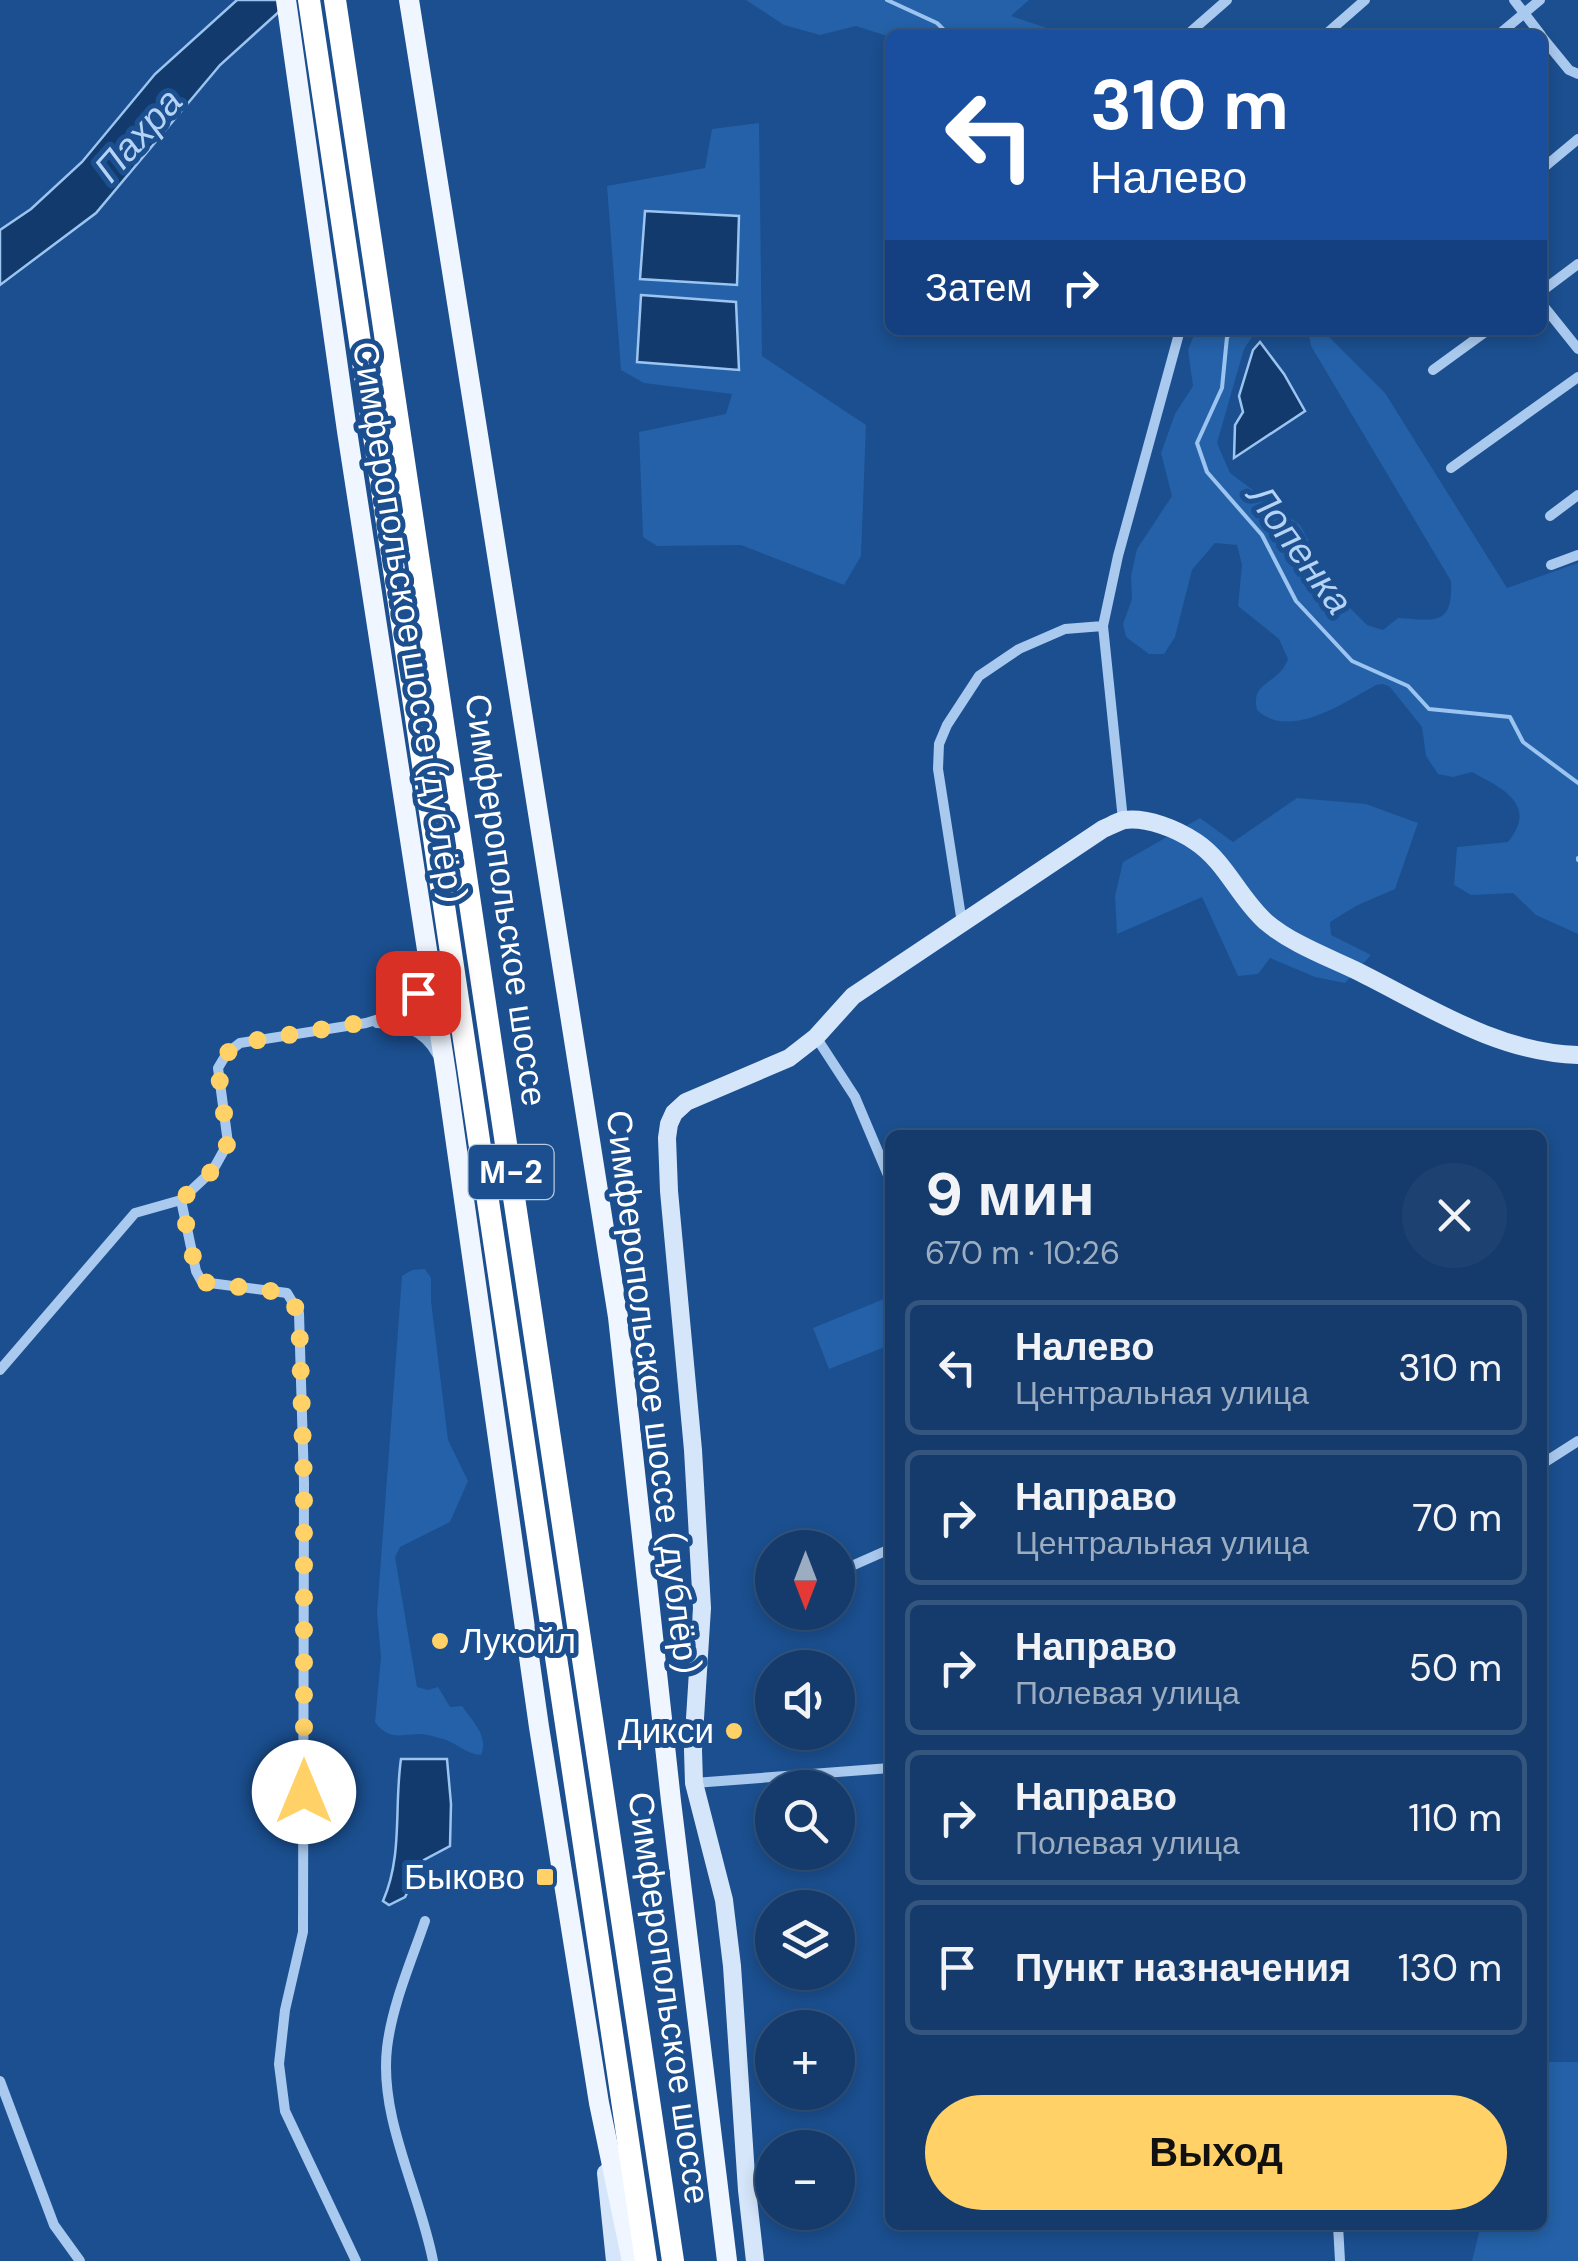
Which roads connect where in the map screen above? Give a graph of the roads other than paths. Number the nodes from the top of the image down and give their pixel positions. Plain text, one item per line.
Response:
1 (286, 0) edge
2 (309, 0) edge
3 (335, 0) edge
4 (1227, 0) edge
5 (1366, 0) edge
6 (1514, 0) edge
7 (1526, 0) edge
8 (1540, 0) edge
9 (410, 11) edge
10 (1524, 14) junction
11 (1193, 30) edge
12 (1331, 30) edge
13 (1504, 30) edge
14 (1537, 30) edge
15 (1547, 42) edge
16 (1578, 74) edge
17 (1578, 140) edge
18 (1547, 165) edge
19 (1578, 264) edge
20 (1547, 286) edge
21 (1547, 310) edge
22 (1179, 335) edge
23 (1481, 335) edge
24 (1578, 349) edge
25 (1433, 370) dead end
26 (1578, 377) edge
27 (1452, 468) dead end
28 (1578, 495) edge
29 (1550, 516) dead end
30 (1578, 555) edge
31 (1551, 565) dead end
32 (1103, 626) junction
33 (1122, 820) junction
34 (962, 923) junction
35 (425, 944) junction
36 (366, 1022) junction
37 (816, 1037) junction
38 (1578, 1055) edge
39 (446, 1073) junction
40 (885, 1168) edge
41 (181, 1200) junction
42 (0, 1370) edge
43 (1578, 1441) edge
44 (1547, 1461) edge
45 (885, 1551) edge
46 (855, 1564) edge
47 (885, 1768) edge
48 (694, 1783) junction
49 (424, 1921) dead end
50 (0, 2081) edge
51 (599, 2103) junction
52 (1338, 2230) edge
53 (80, 2261) edge
54 (356, 2261) edge
55 (433, 2261) edge
56 (614, 2261) edge
57 (632, 2261) edge
58 (646, 2261) edge
59 (672, 2261) edge
60 (727, 2261) edge
61 (755, 2261) edge
62 (1340, 2261) edge

1 - 35 main road, Симферопольское шоссе (дублёр)
2 - 58 highway, Симферопольское шоссе / М-2
3 - 59 highway, Симферопольское шоссе / М-2
4 - 11 street
5 - 12 street
6 - 10 street
7 - 10 street
8 - 10 street
9 - 60 main road, Симферопольское шоссе (дублёр)
10 - 13 street
10 - 14 street
15 - 16 street
17 - 18 street
19 - 20 street
21 - 24 street
22 - 32 street
23 - 25 street
26 - 27 street
28 - 29 street
30 - 31 street
32 - 33 street
32 - 34 street
33 - 34 street
33 - 38 street
34 - 37 street
35 - 36 street
35 - 39 main road, Симферопольское шоссе (дублёр)
36 - 39 street
36 - 41 street
37 - 40 street
37 - 48 street
39 - 51 main road, Симферопольское шоссе (дублёр)
41 - 42 street
41 - 54 street
43 - 44 street
45 - 46 street
47 - 48 street
48 - 61 street
49 - 55 street
50 - 53 street
51 - 56 street
51 - 57 main road, Симферопольское шоссе (дублёр)
52 - 62 street

